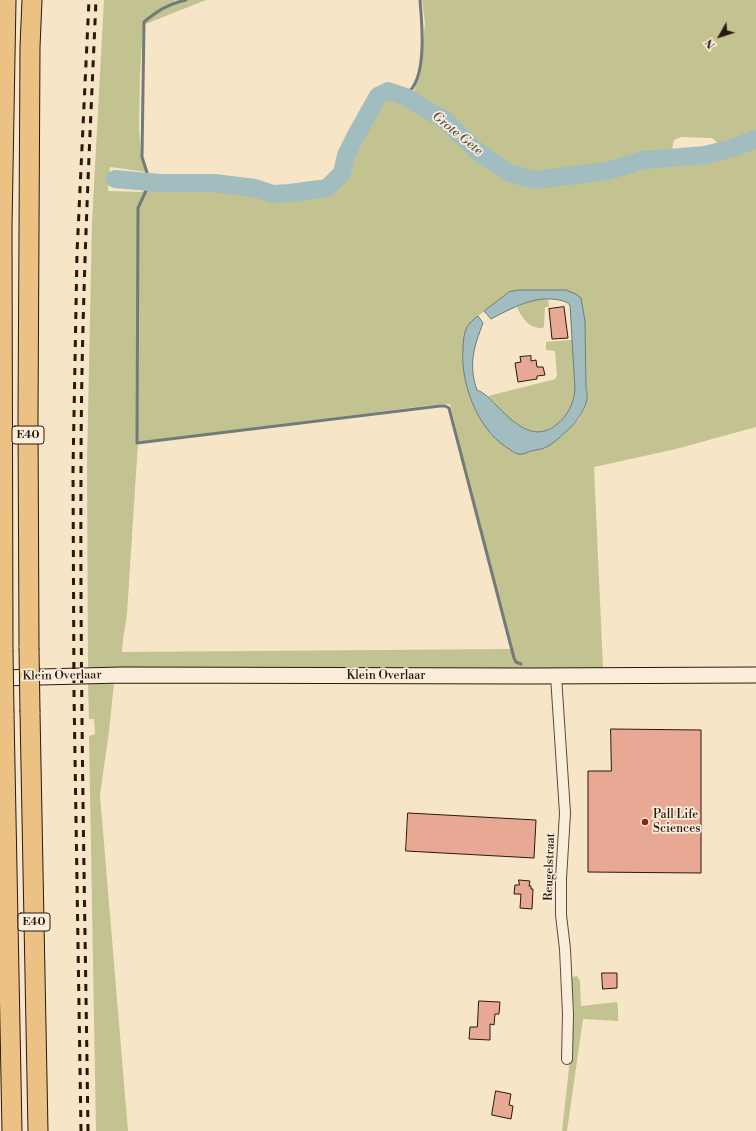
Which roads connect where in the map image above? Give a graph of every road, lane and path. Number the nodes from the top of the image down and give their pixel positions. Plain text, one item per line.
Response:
1 (6, 0) edge
2 (32, 0) edge
3 (756, 675) edge
4 (556, 676) junction
5 (0, 678) edge
6 (567, 1058) dead end
7 (12, 1131) edge
8 (38, 1131) edge

1 - 7 highway, E40, bridge
2 - 8 highway, E40, bridge
3 - 4 main road, Klein Overlaar
4 - 5 main road, Klein Overlaar
4 - 6 street, Reugelstraat

